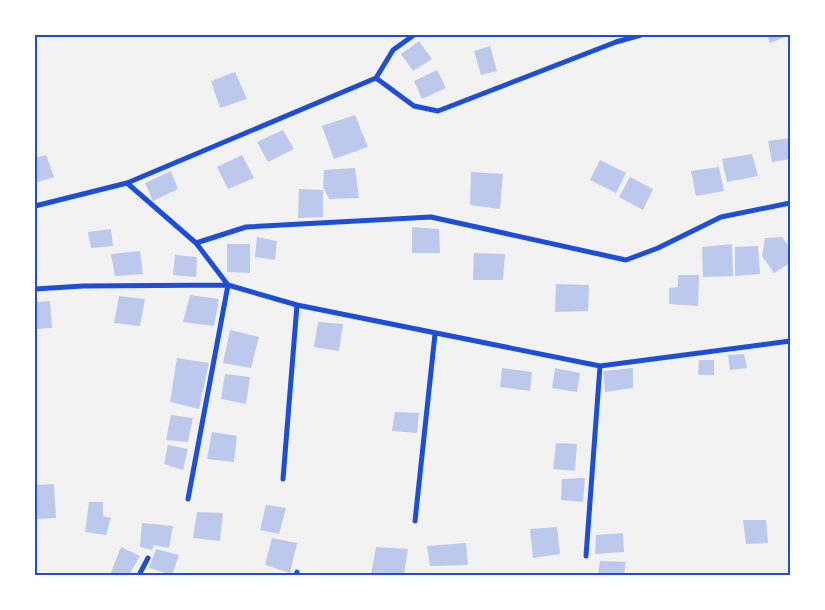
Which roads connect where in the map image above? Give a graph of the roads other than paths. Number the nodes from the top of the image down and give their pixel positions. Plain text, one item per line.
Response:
1 (414, 35) edge
2 (641, 35) edge
3 (376, 78) junction
4 (127, 183) junction
5 (790, 203) edge
6 (35, 206) edge
7 (196, 243) junction
8 (228, 285) junction
9 (35, 289) edge
10 (297, 305) junction
11 (435, 334) junction
12 (790, 342) edge
13 (600, 366) junction
14 (283, 479) dead end
15 (188, 499) dead end
16 (415, 521) dead end
17 (586, 556) dead end
18 (148, 558) dead end
19 (139, 575) edge

1 - 3 street
2 - 3 street
3 - 4 street
4 - 6 street
4 - 7 street
5 - 7 street
7 - 8 street
8 - 9 street
8 - 10 street
8 - 15 street
10 - 11 street
10 - 14 street
11 - 13 street
11 - 16 street
12 - 13 street
13 - 17 street
18 - 19 street

